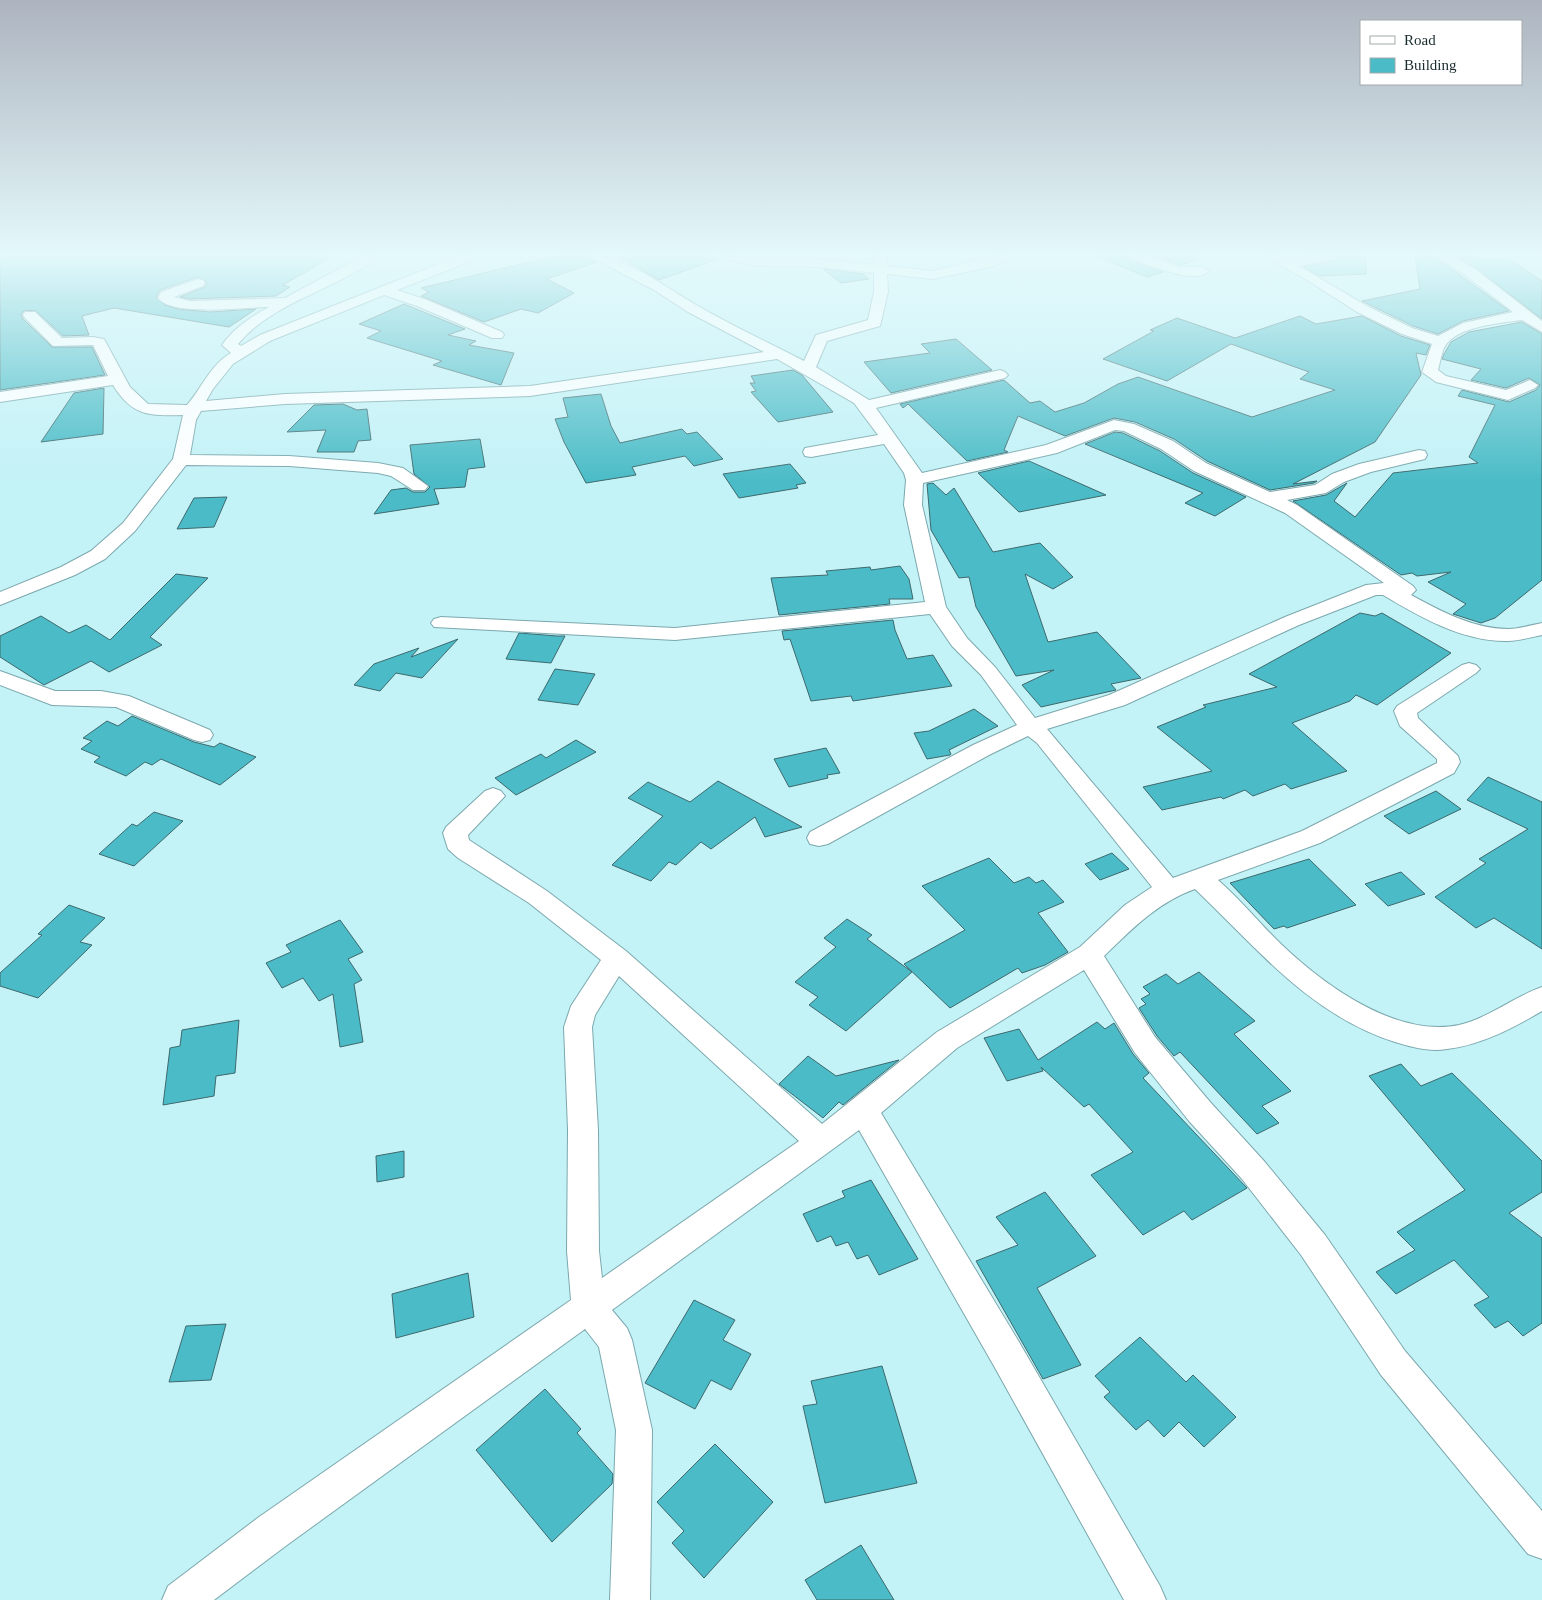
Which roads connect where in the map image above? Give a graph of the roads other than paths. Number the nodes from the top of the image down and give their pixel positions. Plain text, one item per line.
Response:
1 (45, 331) edge
2 (242, 331) edge
3 (283, 331) edge
4 (486, 331) edge
5 (736, 331) edge
6 (847, 331) edge
7 (1406, 331) edge
8 (1460, 331) edge
9 (496, 335) dead end
10 (1440, 342) junction
11 (240, 352) junction
12 (780, 354) junction
13 (808, 369) junction
14 (1000, 375) dead end
15 (118, 379) junction
16 (1530, 386) dead end
17 (0, 397) edge
18 (866, 405) junction
19 (193, 408) junction
20 (888, 438) junction
21 (811, 452) dead end
22 (1418, 455) dead end
23 (181, 460) junction
24 (915, 480) junction
25 (419, 486) dead end
26 (1268, 498) junction
27 (0, 599) edge
28 (936, 607) junction
29 (441, 623) dead end
30 (1459, 626) junction
31 (1542, 629) edge
32 (1469, 669) dead end
33 (0, 677) edge
34 (1030, 727) junction
35 (202, 735) dead end
36 (493, 796) dead end
37 (819, 838) dead end
38 (1200, 878) junction
39 (1168, 889) junction
40 (1089, 954) junction
41 (616, 958) junction
42 (1542, 998) edge
43 (863, 1110) junction
44 (821, 1142) junction
45 (588, 1306) junction
46 (1542, 1540) edge
47 (182, 1600) edge
48 (630, 1600) edge
49 (1146, 1600) edge

1 - 15 street
2 - 11 street
3 - 11 street
4 - 9 street
5 - 12 street
6 - 13 street
7 - 10 street
8 - 10 street
10 - 16 street
11 - 19 street
12 - 13 street
12 - 19 street
13 - 18 street
14 - 18 street
15 - 17 street
15 - 19 street
18 - 20 street
19 - 23 street
20 - 21 street
20 - 24 street
22 - 26 street
23 - 25 street
23 - 27 street
24 - 26 street
24 - 28 street
26 - 30 street
28 - 29 street
28 - 34 street
30 - 31 street
30 - 34 street
32 - 38 street
33 - 35 street
34 - 37 street
34 - 39 street
36 - 41 street
38 - 39 street
38 - 42 street
39 - 40 street
40 - 43 street
40 - 46 street
41 - 44 street
41 - 45 street
43 - 44 street
43 - 49 street
44 - 45 street
45 - 47 street
45 - 48 street

